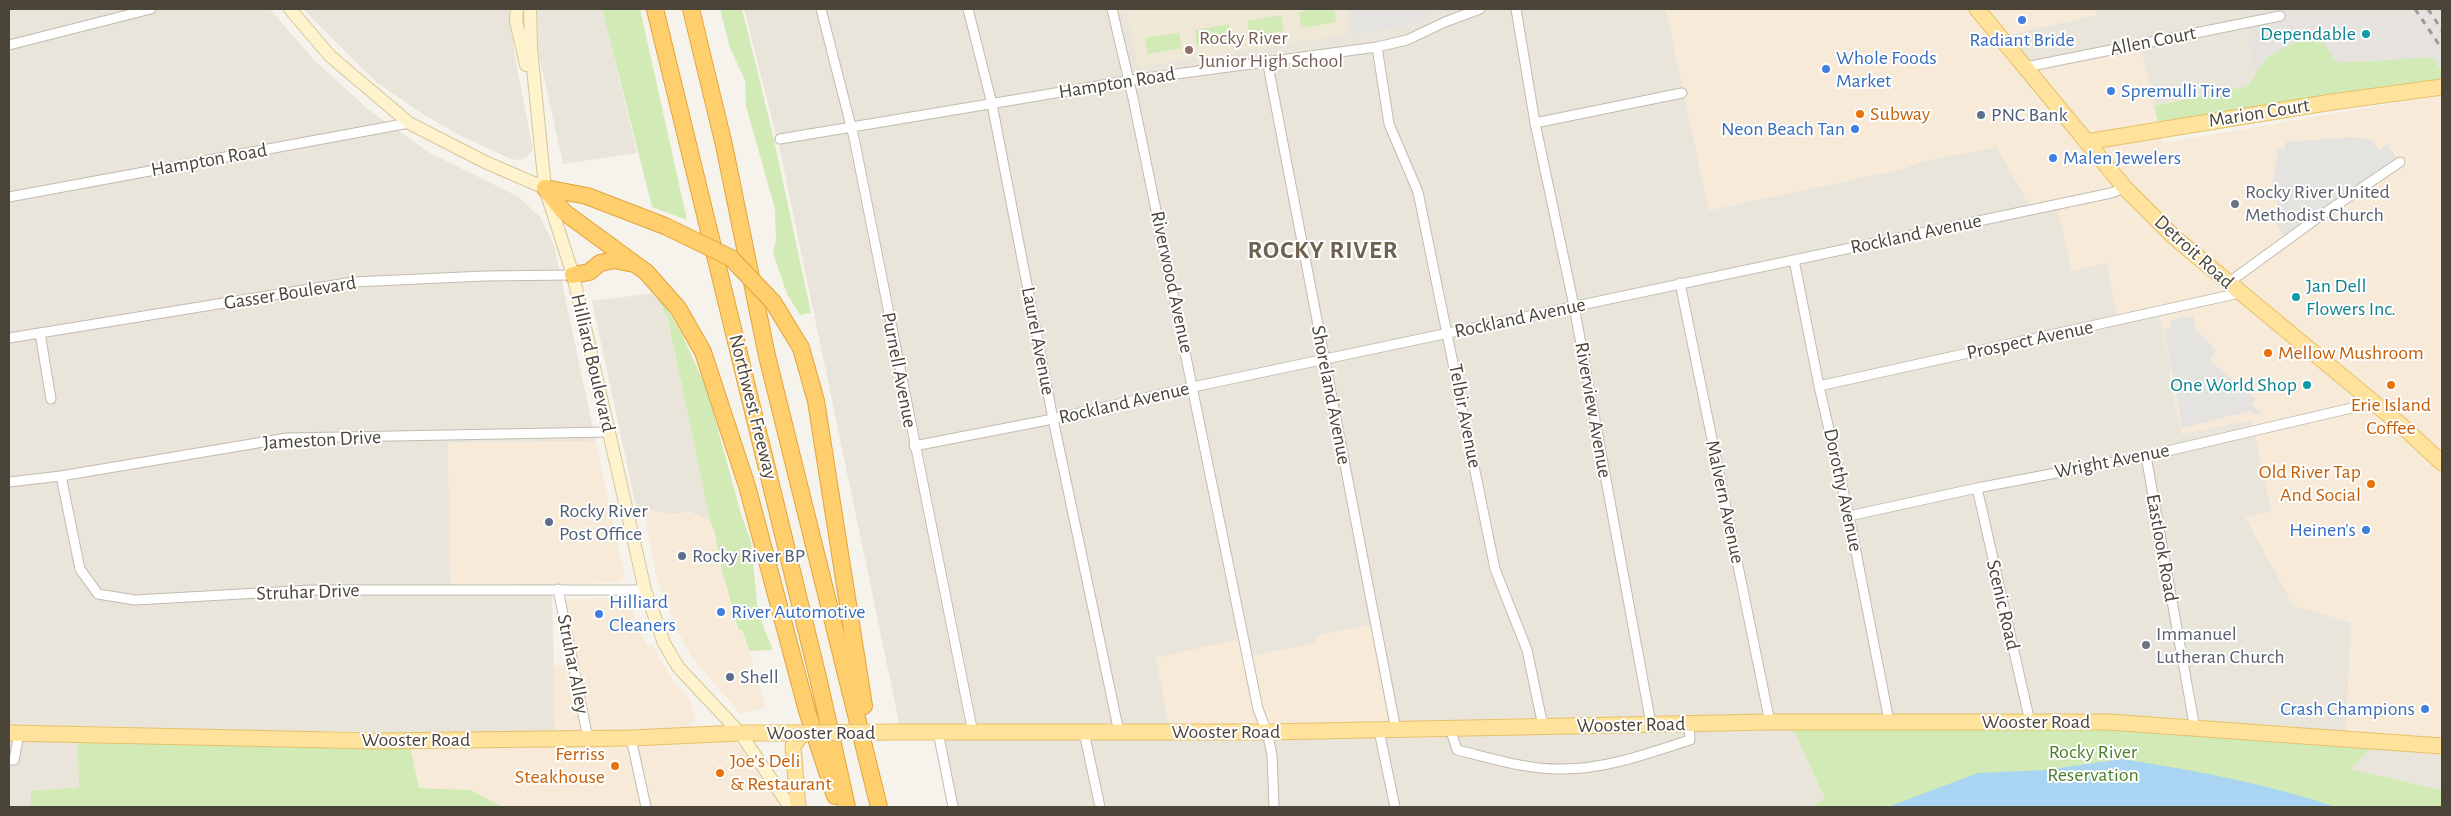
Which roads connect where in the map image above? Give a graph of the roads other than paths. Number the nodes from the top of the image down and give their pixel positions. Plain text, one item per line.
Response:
1 (151, 9) edge
2 (290, 9) edge
3 (517, 9) edge
4 (530, 9) edge
5 (655, 9) edge
6 (691, 9) edge
7 (821, 9) edge
8 (968, 9) edge
9 (1112, 9) edge
10 (1480, 9) edge
11 (1516, 9) edge
12 (1977, 9) edge
13 (2280, 16) dead end
14 (9, 45) edge
15 (1377, 47) junction
16 (1267, 60) junction
17 (2026, 67) junction
18 (534, 80) junction
19 (1130, 81) junction
20 (2439, 88) edge
21 (1682, 93) dead end
22 (992, 104) junction
23 (409, 123) junction
24 (1535, 123) junction
25 (852, 128) junction
26 (780, 139) dead end
27 (2086, 142) junction
28 (2400, 162) dead end
29 (545, 188) junction
30 (2125, 188) junction
31 (9, 198) edge
32 (1794, 260) junction
33 (644, 270) junction
34 (573, 275) junction
35 (1680, 283) junction
36 (2228, 283) junction
37 (2240, 293) junction
38 (1574, 306) junction
39 (40, 333) junction
40 (1448, 333) junction
41 (9, 338) edge
42 (1324, 360) junction
43 (1820, 386) junction
44 (1193, 387) junction
45 (52, 399) dead end
46 (2373, 403) junction
47 (1053, 419) junction
48 (608, 432) junction
49 (914, 446) junction
50 (2146, 456) junction
51 (2442, 462) edge
52 (61, 476) junction
53 (9, 482) edge
54 (1977, 488) junction
55 (1849, 516) junction
56 (558, 589) junction
57 (645, 590) junction
58 (1888, 721) junction
59 (1770, 722) junction
60 (2030, 722) junction
61 (1651, 724) junction
62 (1689, 724) junction
63 (1543, 726) junction
64 (1450, 728) junction
65 (2195, 729) junction
66 (1379, 730) junction
67 (1396, 730) junction
68 (938, 732) junction
69 (1084, 732) junction
70 (1119, 732) junction
71 (1267, 732) junction
72 (740, 733) junction
73 (973, 733) junction
74 (14, 734) edge
75 (631, 738) junction
76 (796, 738) junction
77 (588, 739) junction
78 (2442, 746) edge
79 (9, 760) edge
80 (646, 807) edge
81 (790, 807) edge
82 (798, 807) edge
83 (839, 807) edge
84 (847, 807) edge
85 (880, 807) edge
86 (953, 807) edge
87 (1100, 807) edge
88 (1274, 807) edge
89 (1395, 807) edge

1 - 14 street
2 - 23 main road
3 - 18 main road
4 - 18 main road
5 - 84 highway, Northwest Freeway
6 - 85 highway, Northwest Freeway
7 - 25 street, Purnell Avenue
8 - 22 street, Laurel Avenue
9 - 19 street, Riverwood Avenue
10 - 15 street, Hampton Road
11 - 24 street, Riverview Avenue
12 - 17 main road, Detroit Road
13 - 17 street, Allen Court
15 - 16 street, Hampton Road
15 - 40 street, Telbir Avenue
16 - 19 street, Hampton Road
16 - 42 street, Shoreland Avenue
17 - 27 main road, Detroit Road
18 - 29 main road, Hilliard Boulevard
19 - 22 street, Hampton Road
19 - 44 street, Riverwood Avenue
20 - 27 main road, Marion Court
21 - 24 street
22 - 25 street, Hampton Road
22 - 47 street, Laurel Avenue
23 - 29 main road
23 - 31 street, Hampton Road
24 - 38 street, Riverview Avenue
25 - 26 street, Hampton Road
25 - 49 street, Purnell Avenue
27 - 30 main road, Detroit Road
28 - 36 street
29 - 33 highway
29 - 34 main road, Hilliard Boulevard
29 - 85 highway, bridge
30 - 32 street, Rockland Avenue
30 - 36 main road, Detroit Road
32 - 35 street, Rockland Avenue
32 - 43 street, Dorothy Avenue
33 - 34 highway
33 - 83 highway
34 - 39 street, Gasser Boulevard
34 - 48 main road, Hilliard Boulevard
35 - 38 street, Rockland Avenue
35 - 59 street, Malvern Avenue
36 - 37 main road, Detroit Road
37 - 43 street, Prospect Avenue
37 - 46 main road, Detroit Road
38 - 40 street, Rockland Avenue
38 - 61 street, Riverview Avenue
39 - 41 street, Gasser Boulevard
39 - 45 street
40 - 42 street, Rockland Avenue
40 - 63 street, Telbir Avenue
42 - 44 street, Rockland Avenue
42 - 67 street, Shoreland Avenue
43 - 55 street, Dorothy Avenue
44 - 47 street, Rockland Avenue
44 - 71 street, Riverwood Avenue
46 - 50 street, Wright Avenue
46 - 51 main road, Detroit Road
47 - 49 street, Rockland Avenue
47 - 70 street, Laurel Avenue
48 - 52 street, Jameston Drive
48 - 57 main road, Hilliard Boulevard
49 - 73 street, Purnell Avenue
50 - 54 street, Wright Avenue
50 - 65 street, Eastlook Road
52 - 53 street, Jameston Drive
52 - 56 street, Struhar Drive
54 - 55 street, Wright Avenue
54 - 60 street, Scenic Road
55 - 58 street, Dorothy Avenue
56 - 57 street, Struhar Drive
56 - 77 street, Struhar Alley
57 - 72 main road, Hilliard Boulevard
58 - 59 main road, Wooster Road
58 - 60 main road, Wooster Road
59 - 62 main road, Wooster Road
60 - 65 main road, Wooster Road
61 - 62 main road, Wooster Road
61 - 63 main road, Wooster Road
62 - 64 street
63 - 64 main road, Wooster Road
64 - 67 main road, Wooster Road
65 - 78 main road, Wooster Road
66 - 67 main road, Wooster Road
66 - 71 main road, Wooster Road
66 - 89 street
68 - 73 main road, Wooster Road
68 - 76 main road, Wooster Road, bridge
68 - 86 street
69 - 70 main road, Wooster Road
69 - 73 main road, Wooster Road
69 - 87 street
70 - 71 main road, Wooster Road
71 - 88 street, Riverwood Avenue
72 - 75 main road, Wooster Road
72 - 76 main road, Wooster Road
72 - 81 main road, Hilliard Boulevard
74 - 77 main road, Wooster Road
74 - 79 street
75 - 77 main road, Wooster Road
75 - 80 street
76 - 82 main road

